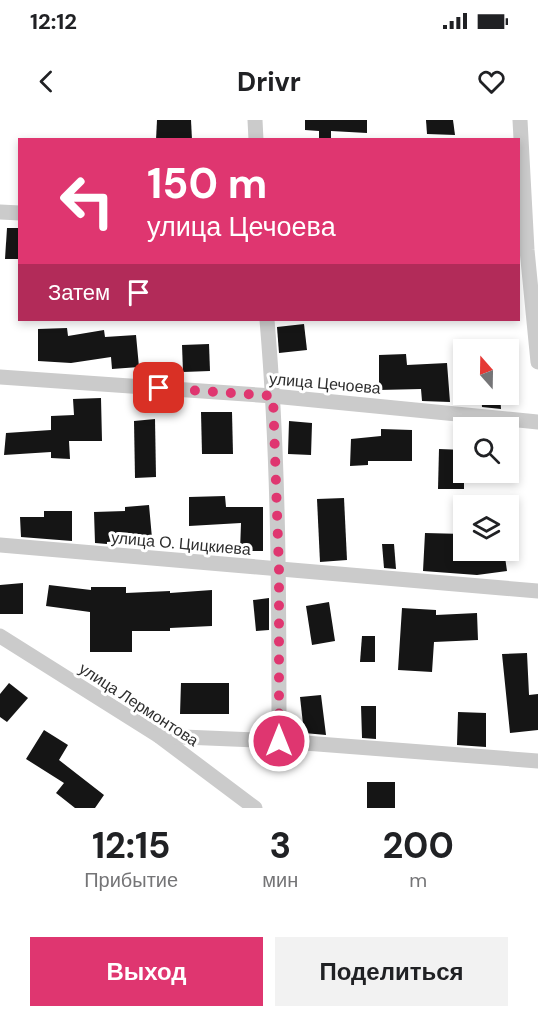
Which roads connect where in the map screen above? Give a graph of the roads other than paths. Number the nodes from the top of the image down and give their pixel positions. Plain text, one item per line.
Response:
1 (255, 120) edge
2 (520, 120) edge
3 (256, 138) edge
4 (0, 212) edge
5 (18, 213) edge
6 (523, 250) edge
7 (267, 321) edge
8 (538, 362) edge
9 (0, 377) edge
10 (273, 396) junction
11 (538, 422) edge
12 (0, 545) edge
13 (279, 570) junction
14 (538, 591) edge
15 (0, 636) edge
16 (159, 736) junction
17 (279, 741) junction
18 (538, 761) edge
19 (255, 808) edge

1 - 3 street
2 - 6 street
4 - 5 street
6 - 8 street
7 - 10 street
9 - 10 street, улица Цечоева
10 - 11 street, улица Цечоева
10 - 13 street
12 - 13 street, улица О. Цицкиева
13 - 14 street, улица О. Цицкиева
13 - 17 street
15 - 16 street, улица Лермонтова
16 - 17 street
16 - 19 street, улица Лермонтова
17 - 18 street

